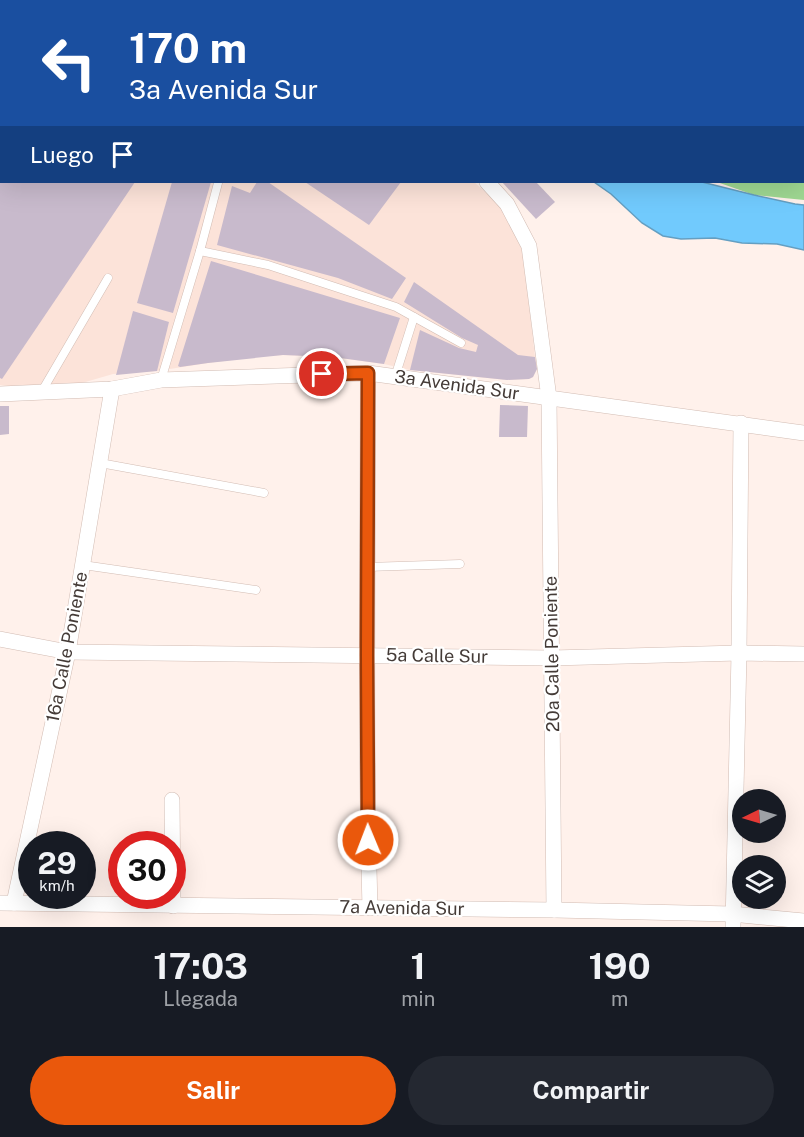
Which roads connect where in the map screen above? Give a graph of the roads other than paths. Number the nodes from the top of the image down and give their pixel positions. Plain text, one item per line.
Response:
1 (218, 183) edge
2 (488, 183) edge
3 (200, 251) junction
4 (108, 278) dead end
5 (414, 317) junction
6 (461, 343) dead end
7 (368, 373) junction
8 (395, 376) junction
9 (162, 380) junction
10 (112, 389) junction
11 (41, 392) junction
12 (0, 394) edge
13 (549, 398) junction
14 (741, 423) junction
15 (804, 433) edge
16 (99, 463) junction
17 (264, 493) dead end
18 (460, 564) dead end
19 (83, 565) junction
20 (367, 567) junction
21 (256, 590) dead end
22 (0, 639) edge
23 (68, 652) junction
24 (739, 653) junction
25 (804, 654) edge
26 (367, 656) junction
27 (552, 658) junction
28 (172, 800) dead end
29 (172, 831) edge
30 (7, 903) edge
31 (108, 905) edge
32 (186, 906) edge
33 (370, 908) junction
34 (554, 910) junction
35 (733, 921) edge
36 (804, 921) edge

1 - 3 lane
2 - 13 street, 20a Calle Poniente
3 - 5 lane
3 - 9 lane
4 - 11 lane
5 - 6 lane
5 - 8 lane
7 - 8 street, 3a Avenida Sur
7 - 9 street, 3a Avenida Sur
7 - 20 street
8 - 13 street, 3a Avenida Sur
9 - 10 street, 3a Avenida Sur
10 - 11 street, 3a Avenida Sur
10 - 16 street, 16a Calle Poniente
11 - 12 street, 3a Avenida Sur
13 - 14 street, 3a Avenida Sur
13 - 27 street, 20a Calle Poniente
14 - 15 street, 3a Avenida Sur
14 - 24 street
16 - 17 lane
16 - 19 street, 16a Calle Poniente
18 - 20 lane
19 - 21 lane
19 - 23 street, 16a Calle Poniente
20 - 26 street
22 - 23 street, 5a Calle Sur
23 - 26 street, 5a Calle Sur
23 - 30 street, 16a Calle Poniente
24 - 25 street, 5a Calle Sur
24 - 27 street, 5a Calle Sur
24 - 35 street
26 - 27 street, 5a Calle Sur
26 - 33 street
27 - 34 street, 20a Calle Poniente
28 - 29 street
30 - 31 street, 7a Avenida Sur
32 - 33 street, 7a Avenida Sur
33 - 34 street, 7a Avenida Sur
34 - 35 street, 7a Avenida Sur
35 - 36 street, 7a Avenida Sur

